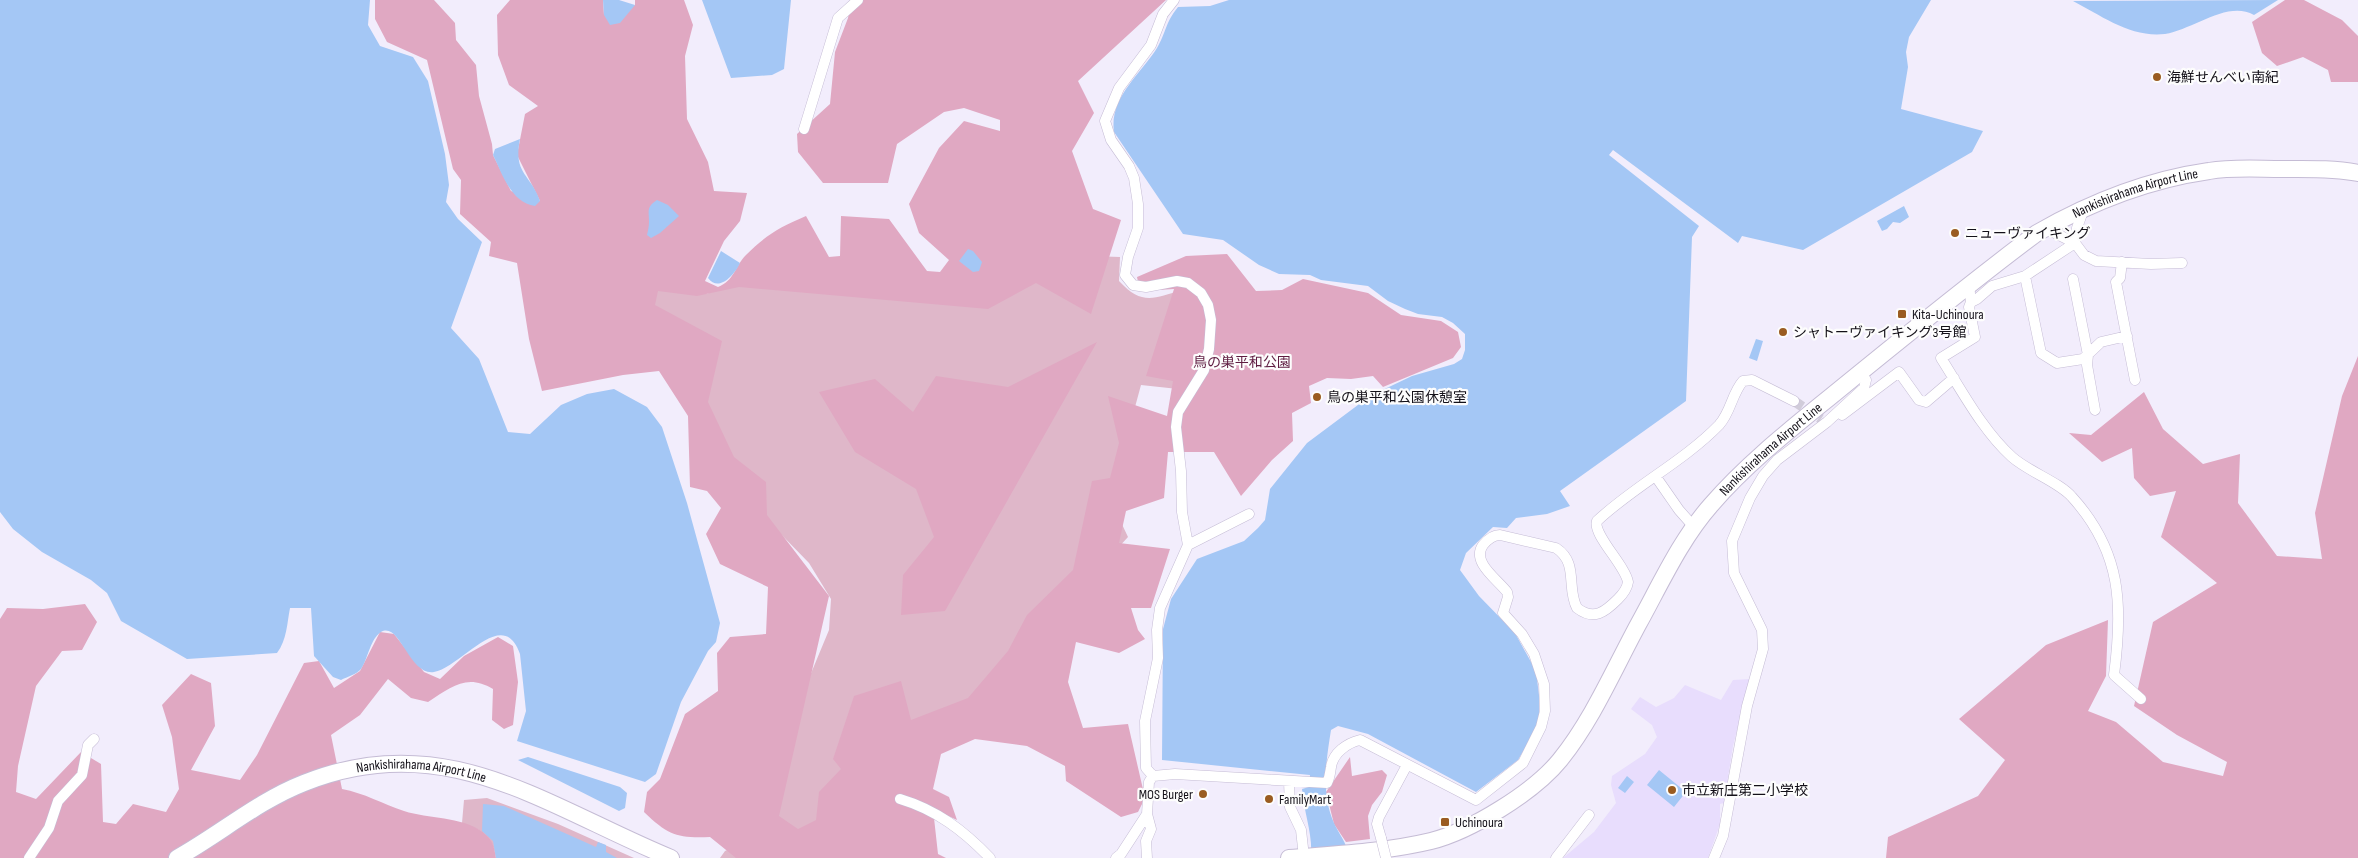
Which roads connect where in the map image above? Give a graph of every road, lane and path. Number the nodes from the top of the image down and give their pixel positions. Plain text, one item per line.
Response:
1 (858, 0) edge
2 (1174, 0) edge
3 (804, 129) dead end
4 (2358, 174) edge
5 (2085, 207) junction
6 (2045, 228) junction
7 (2075, 243) junction
8 (2122, 262) junction
9 (2182, 263) dead end
10 (2025, 276) junction
11 (2073, 279) dead end
12 (1969, 285) junction
13 (1971, 302) junction
14 (2127, 336) junction
15 (2088, 354) junction
16 (1860, 372) junction
17 (1954, 378) junction
18 (2135, 380) dead end
19 (1794, 401) tunnel mouth
20 (2095, 410) dead end
21 (1824, 421) junction
22 (1656, 477) junction
23 (1249, 514) dead end
24 (1694, 527) junction
25 (1188, 545) junction
26 (2141, 699) dead end
27 (94, 739) dead end
28 (1407, 765) junction
29 (1153, 776) junction
30 (1289, 781) junction
31 (900, 800) dead end
32 (1147, 814) junction
33 (1589, 815) dead end
34 (1301, 857) edge
35 (29, 858) edge
36 (177, 858) edge
37 (671, 858) edge
38 (990, 858) edge
39 (1116, 858) edge
40 (1147, 858) edge
41 (1386, 858) edge
42 (1556, 858) edge
43 (1714, 858) edge

1 - 3 street
2 - 25 street
4 - 5 main road, Nankishirahama Airport Line
5 - 6 main road, Nankishirahama Airport Line
5 - 7 street
6 - 7 street
6 - 12 main road, Nankishirahama Airport Line
7 - 8 street
7 - 10 street
8 - 9 street
8 - 14 street
10 - 13 street
10 - 15 street
11 - 15 street
12 - 13 street
12 - 16 main road, Nankishirahama Airport Line
13 - 17 street
14 - 15 street
14 - 18 street
15 - 20 street
16 - 21 street
16 - 24 main road, Nankishirahama Airport Line
17 - 21 street
17 - 26 street
19 - 22 street
21 - 43 street
22 - 24 street
22 - 28 street
23 - 25 street
24 - 34 main road, Nankishirahama Airport Line
25 - 29 street
27 - 35 street
28 - 30 street
28 - 41 street, bridge
29 - 30 street
29 - 32 street
30 - 34 street
31 - 38 street
32 - 39 street
32 - 40 street
33 - 42 street
36 - 37 main road, Nankishirahama Airport Line

